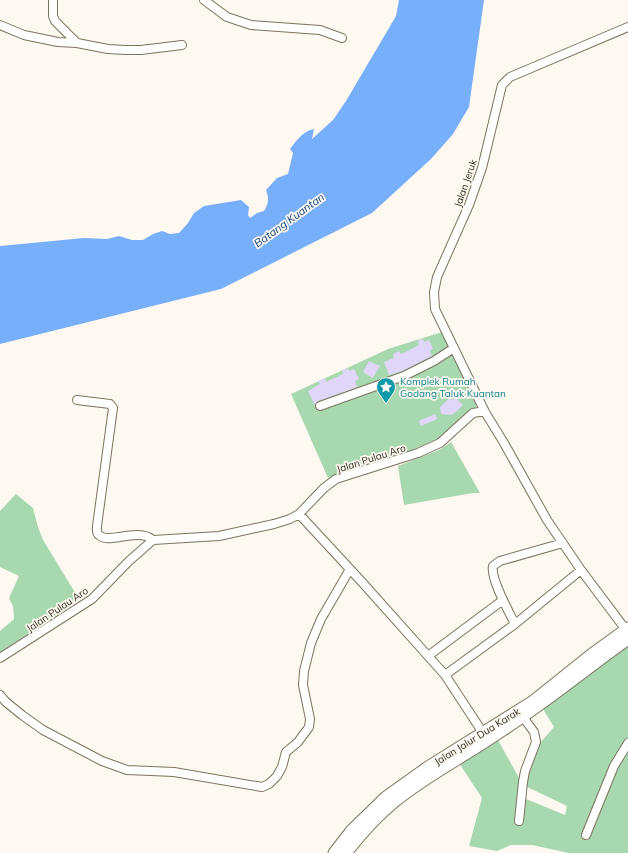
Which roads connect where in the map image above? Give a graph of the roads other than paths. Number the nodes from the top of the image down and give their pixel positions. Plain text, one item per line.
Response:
1 (53, 0) edge
2 (204, 0) edge
3 (0, 25) edge
4 (628, 27) edge
5 (342, 38) dead end
6 (77, 44) junction
7 (182, 45) dead end
8 (454, 348) junction
9 (77, 400) dead end
10 (320, 406) dead end
11 (485, 412) junction
12 (299, 514) junction
13 (153, 540) junction
14 (563, 543) junction
15 (350, 569) junction
16 (581, 570) junction
17 (503, 600) junction
18 (515, 624) junction
19 (627, 632) edge
20 (428, 656) junction
21 (0, 658) edge
22 (445, 675) junction
23 (0, 695) edge
24 (523, 717) junction
25 (483, 733) junction
26 (628, 743) edge
27 (519, 821) dead end
28 (586, 836) dead end
29 (334, 853) edge
30 (346, 853) edge

1 - 6 street
2 - 5 street
3 - 6 street
4 - 8 street, Jalan Jeruk
6 - 7 street
8 - 10 street
8 - 11 street, Jalan Jeruk
9 - 13 street
11 - 12 street, Jalan Pulau Aro
11 - 14 street
12 - 13 street, Jalan Pulau Aro
12 - 15 street
13 - 21 street, Jalan Pulau Aro
14 - 16 street
14 - 17 street
15 - 20 street
15 - 23 street
16 - 18 street
16 - 19 street
17 - 18 street
17 - 20 street
18 - 22 street
19 - 24 main road, Jalan Jalur Dua Karak
19 - 25 main road, Jalan Jalur Dua Karak
20 - 22 street
22 - 25 street
24 - 27 street
24 - 30 main road, Jalan Jalur Dua Karak
25 - 29 main road, Jalan Jalur Dua Karak
26 - 28 street

